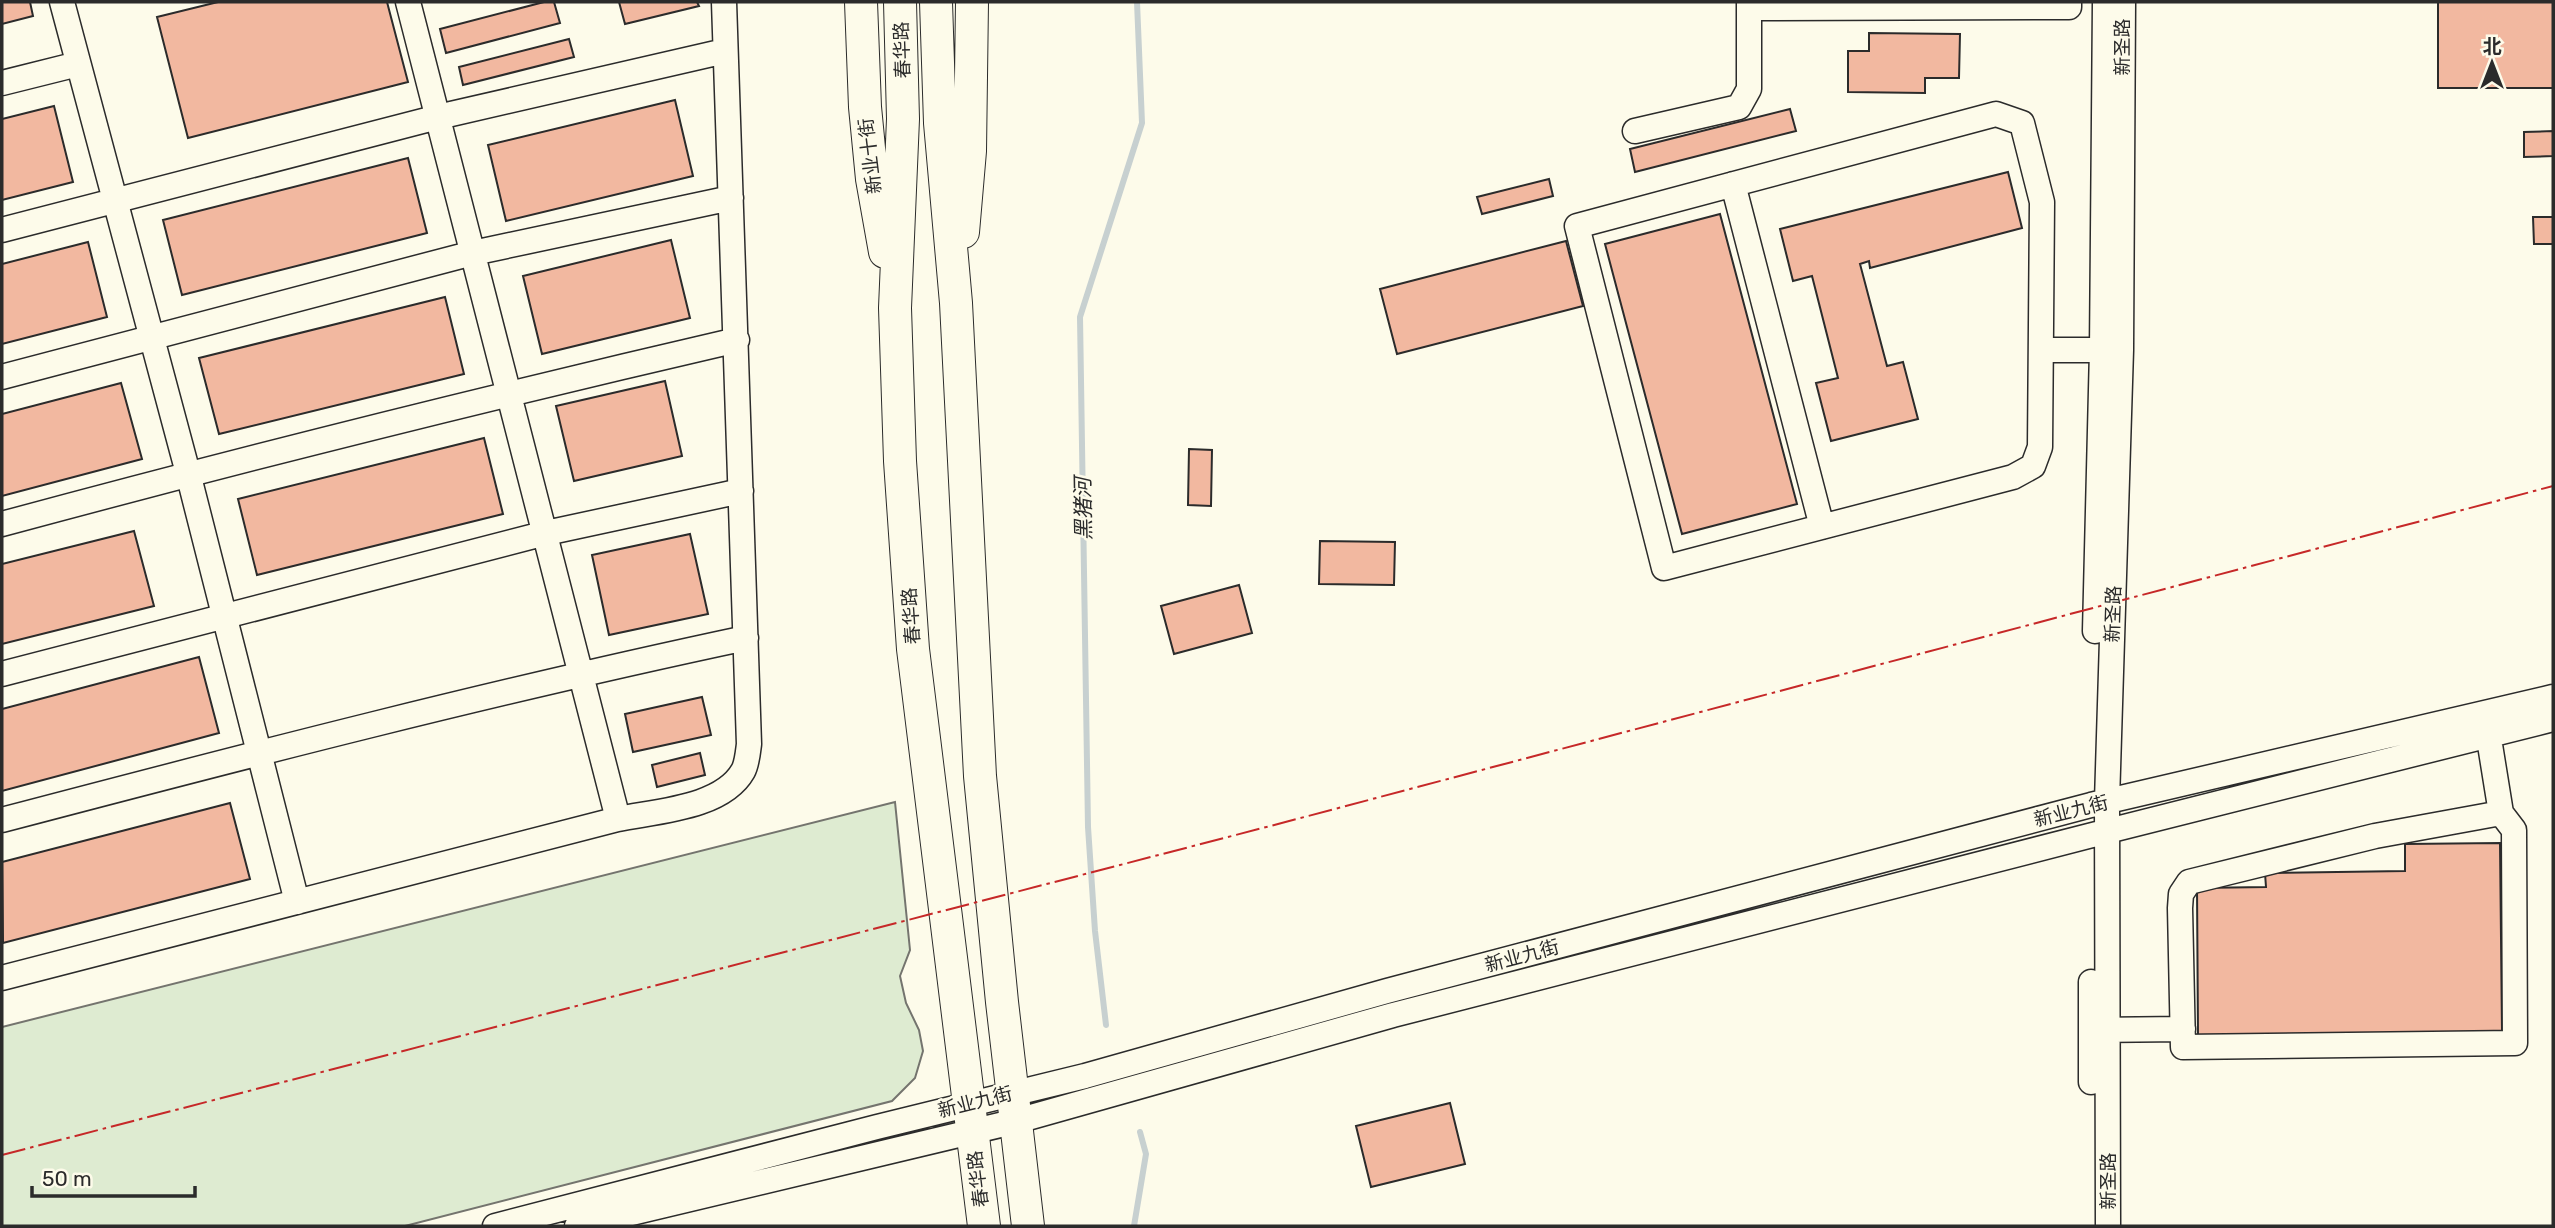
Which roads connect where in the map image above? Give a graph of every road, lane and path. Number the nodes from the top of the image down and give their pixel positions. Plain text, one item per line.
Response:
1 (62, 2) edge
2 (408, 2) edge
3 (724, 2) edge
4 (861, 2) edge
5 (900, 2) edge
6 (936, 2) edge
7 (972, 2) edge
8 (2069, 4) edge
9 (1749, 5) edge
10 (2114, 5) edge
11 (725, 51) junction
12 (78, 64) junction
13 (2, 83) edge
14 (438, 117) junction
15 (1635, 131) dead end
16 (1733, 184) junction
17 (731, 198) junction
18 (115, 200) junction
19 (2, 229) edge
20 (473, 253) junction
21 (956, 303) junction
22 (895, 308) junction
23 (152, 338) junction
24 (737, 340) junction
25 (2041, 350) junction
26 (2111, 351) junction
27 (2, 377) edge
28 (510, 393) junction
29 (188, 473) junction
30 (741, 491) junction
31 (2, 524) edge
32 (1822, 527) junction
33 (546, 533) junction
34 (225, 616) junction
35 (746, 638) junction
36 (582, 673) junction
37 (2, 674) edge
38 (2553, 697) edge
39 (2553, 719) edge
40 (2487, 725) junction
41 (259, 752) junction
42 (2099, 803) junction
43 (2501, 813) junction
44 (618, 819) junction
45 (2, 820) edge
46 (2099, 833) junction
47 (297, 902) junction
48 (2, 978) edge
49 (2100, 1029) junction
50 (2183, 1029) junction
51 (1014, 1107) junction
52 (970, 1117) junction
53 (541, 1220) edge
54 (495, 1226) edge
55 (577, 1226) edge
56 (984, 1226) edge
57 (1028, 1226) edge
58 (2091, 1226) edge
59 (2108, 1226) edge

1 - 12 street
2 - 14 street
3 - 11 street
4 - 22 main road, 新业十街
5 - 22 main road, 春华路
6 - 21 main road, 春华路
7 - 21 main road
8 - 9 street
8 - 10 street
9 - 15 street
10 - 26 street, 新圣路
11 - 14 street
11 - 17 street
12 - 13 street
12 - 18 street
14 - 18 street
14 - 20 street
16 - 25 street
16 - 32 street
16 - 32 street
17 - 20 street
17 - 24 street
18 - 19 street
18 - 23 street
20 - 23 street
20 - 28 street
21 - 51 main road, 春华路
22 - 52 main road, 春华路
23 - 27 street
23 - 29 street
24 - 28 street
24 - 30 street
25 - 26 street
25 - 32 street
26 - 42 street, 新圣路
28 - 29 street
28 - 33 street
29 - 31 street
29 - 34 street
30 - 33 street
30 - 35 street
33 - 34 street
33 - 36 street
34 - 37 street
34 - 41 street
35 - 36 street
35 - 44 street
36 - 41 street
36 - 44 street
38 - 40 street, 新业九街
39 - 40 street, 新业九街
40 - 42 street, 新业九街
40 - 43 street
40 - 46 street, 新业九街
41 - 45 street
41 - 47 street
42 - 46 street, 新圣路
42 - 51 street, 新业九街
43 - 50 street
43 - 50 street
44 - 47 street
46 - 49 street, 新圣路
46 - 51 street, 新业九街
47 - 48 street
49 - 50 street
49 - 58 street, 新圣路
49 - 59 street, 新圣路
51 - 52 street, 新业九街
51 - 57 main road, 春华路
52 - 53 street, 新业九街
52 - 55 street, 新业九街
52 - 56 main road, 春华路
53 - 54 street, 新业九街

